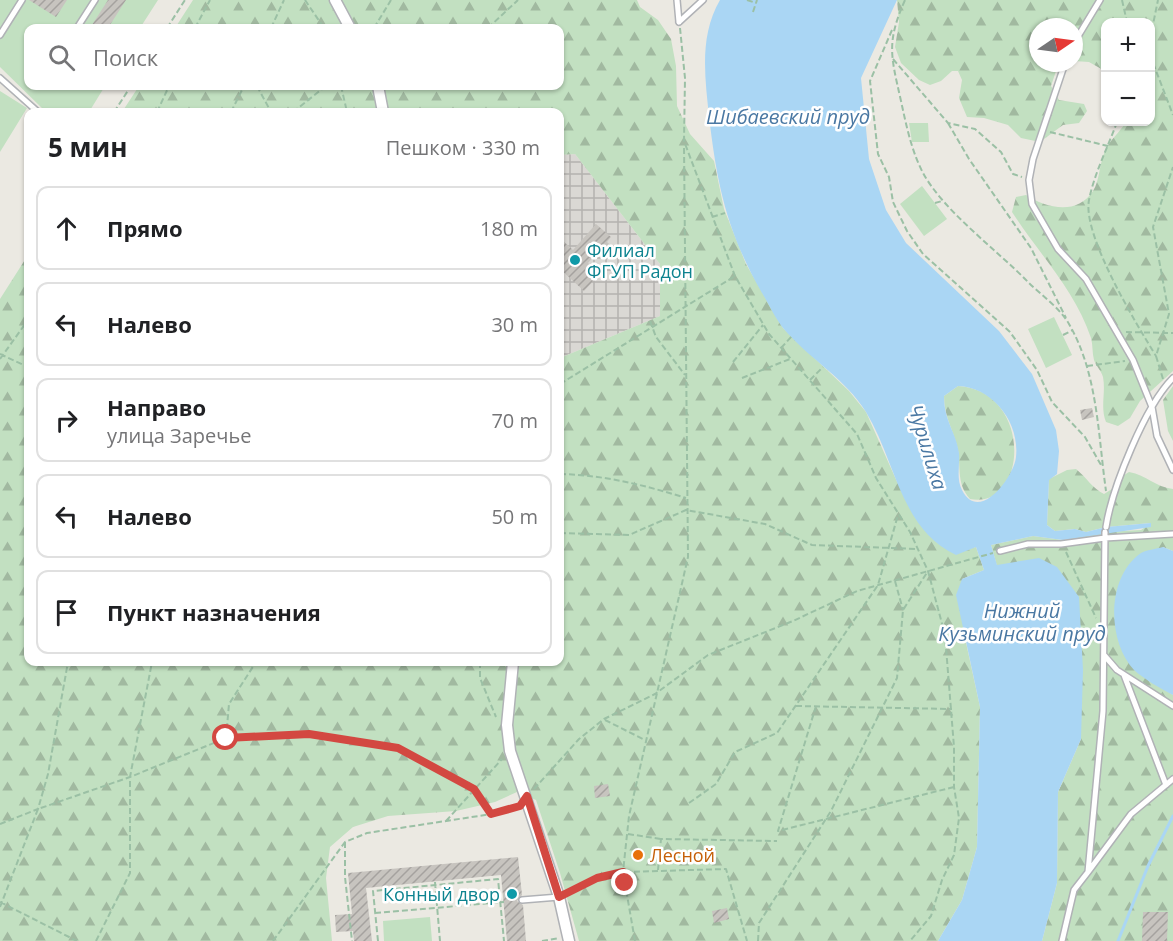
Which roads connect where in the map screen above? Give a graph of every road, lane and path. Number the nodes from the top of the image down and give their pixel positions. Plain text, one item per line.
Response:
1 (22, 0) edge
2 (95, 0) edge
3 (185, 0) edge
4 (210, 0) edge
5 (284, 0) edge
6 (305, 0) edge
7 (335, 0) edge
8 (391, 0) edge
9 (518, 0) edge
10 (677, 0) edge
11 (703, 0) edge
12 (747, 0) edge
13 (905, 0) edge
14 (1100, 0) edge
15 (1122, 0) edge
16 (1158, 0) edge
17 (756, 1) edge
18 (753, 12) dead end
19 (1125, 18) edge
20 (1154, 18) edge
21 (679, 22) junction
22 (80, 24) edge
23 (170, 24) edge
24 (197, 24) edge
25 (273, 24) edge
26 (321, 24) edge
27 (348, 24) edge
28 (376, 24) edge
29 (492, 24) edge
30 (892, 28) junction
31 (1083, 28) edge
32 (0, 35) edge
33 (891, 57) junction
34 (1155, 68) edge
35 (1062, 72) edge
36 (0, 78) edge
37 (129, 90) edge
38 (167, 90) edge
39 (242, 90) edge
40 (259, 90) edge
41 (321, 90) edge
42 (342, 90) edge
43 (379, 90) edge
44 (34, 108) edge
45 (119, 108) edge
46 (159, 108) edge
47 (233, 108) edge
48 (269, 108) edge
49 (298, 108) edge
50 (345, 108) edge
51 (382, 108) edge
52 (1173, 115) edge
53 (948, 123) junction
54 (1116, 126) edge
55 (1044, 131) junction
56 (684, 141) junction
57 (1108, 146) junction
58 (1173, 167) edge
59 (1029, 180) junction
60 (942, 201) junction
61 (935, 203) dead end
62 (725, 213) dead end
63 (712, 217) junction
64 (735, 276) junction
65 (684, 308) junction
66 (650, 321) dead end
67 (1068, 321) junction
68 (24, 325) edge
69 (763, 325) junction
70 (652, 327) junction
71 (1073, 330) junction
72 (1117, 332) junction
73 (1142, 332) junction
74 (1163, 333) junction
75 (1173, 333) edge
76 (1063, 335) dead end
77 (792, 336) dead end
78 (781, 348) junction
79 (1, 354) edge
80 (1156, 356) junction
81 (0, 359) edge
82 (790, 359) junction
83 (1133, 360) junction
84 (732, 362) dead end
85 (24, 365) edge
86 (1087, 366) junction
87 (823, 367) dead end
88 (685, 375) junction
89 (742, 378) dead end
90 (1173, 378) edge
91 (810, 380) junction
92 (564, 382) edge
93 (1165, 386) junction
94 (1152, 407) junction
95 (1103, 467) junction
96 (1173, 470) edge
97 (564, 474) edge
98 (686, 498) junction
99 (1109, 508) junction
100 (686, 510) junction
101 (898, 513) junction
102 (564, 532) edge
103 (1105, 532) junction
104 (1173, 534) edge
105 (1061, 544) junction
106 (888, 548) junction
107 (918, 549) junction
108 (997, 552) joint
109 (928, 571) junction
110 (895, 580) junction
111 (878, 585) junction
112 (903, 610) junction
113 (1102, 633) junction
114 (1104, 655) junction
115 (67, 666) edge
116 (151, 666) edge
117 (253, 666) edge
118 (480, 666) edge
119 (513, 666) edge
120 (1124, 675) junction
121 (655, 694) junction
122 (796, 706) junction
123 (816, 706) junction
124 (1173, 706) edge
125 (882, 708) junction
126 (952, 709) junction
127 (604, 719) junction
128 (497, 720) dead end
129 (226, 738) junction
130 (645, 740) junction
131 (510, 750) junction
132 (130, 777) junction
133 (1173, 779) edge
134 (1166, 785) junction
135 (954, 786) junction
136 (474, 789) junction
137 (527, 796) junction
138 (688, 803) dead end
139 (38, 809) junction
140 (491, 814) junction
141 (825, 819) junction
142 (446, 821) junction
143 (0, 824) edge
144 (627, 834) junction
145 (661, 839) junction
146 (777, 841) dead end
147 (345, 842) junction
148 (658, 871) junction
149 (623, 872) junction
150 (1088, 872) junction
151 (435, 884) junction
152 (559, 897) junction
153 (522, 900) dead end
154 (502, 902) junction
155 (1, 904) edge
156 (437, 908) junction
157 (375, 913) junction
158 (568, 939) edge
159 (77, 941) edge
160 (96, 941) edge
161 (273, 941) edge
162 (352, 941) edge
163 (378, 941) edge
164 (440, 941) edge
165 (504, 941) edge
166 (542, 941) edge
167 (635, 941) edge
168 (747, 941) edge
169 (758, 941) edge
170 (910, 941) edge
171 (1062, 941) edge

1 - 32 lane
2 - 22 lane
3 - 23 path
4 - 24 path
5 - 25 path
6 - 26 path
7 - 27 street
8 - 28 path
9 - 29 path
10 - 21 lane
11 - 21 lane
12 - 17 path
13 - 30 path
14 - 31 lane
15 - 19 path
16 - 20 path
17 - 18 path
21 - 56 path
30 - 33 path
30 - 95 path
33 - 53 path
33 - 60 path
34 - 52 path
35 - 55 lane
36 - 44 lane
37 - 45 path
38 - 46 path
39 - 47 path
40 - 48 path
41 - 49 path
42 - 50 path
43 - 51 street
53 - 59 path
53 - 67 path
54 - 57 path
55 - 57 path
55 - 59 lane
56 - 63 path
56 - 65 path
57 - 73 path
58 - 74 path
59 - 72 lane
60 - 61 path
60 - 67 path
62 - 63 path
63 - 64 path
64 - 65 path
64 - 69 path
65 - 70 path
65 - 88 path
66 - 70 path
67 - 71 path
68 - 79 path
69 - 78 path
69 - 84 path
70 - 88 path
70 - 92 path
71 - 76 path
71 - 86 path
72 - 73 path
72 - 83 lane
73 - 74 path
73 - 80 path
74 - 75 path
74 - 80 path
77 - 78 path
78 - 82 path
79 - 81 path
79 - 85 path
80 - 93 path
82 - 89 path
82 - 91 path
83 - 86 path
83 - 94 lane
86 - 95 path
87 - 91 path
88 - 98 path
90 - 93 lane
91 - 101 path
93 - 94 lane
94 - 96 lane
94 - 99 lane
95 - 99 path
97 - 98 path
98 - 100 path
99 - 103 lane
100 - 102 path
100 - 106 path
100 - 121 path
101 - 106 path
101 - 107 path
103 - 104 lane
103 - 105 lane
103 - 113 lane
105 - 108 lane
105 - 113 path
106 - 107 path
106 - 111 path
107 - 109 path
108 - 109 path
109 - 110 path
109 - 112 path
109 - 126 path
110 - 111 path
110 - 112 path
111 - 121 path
111 - 122 path
112 - 125 path
113 - 114 lane
114 - 120 lane
114 - 150 lane
115 - 139 path
116 - 132 path
117 - 129 path
118 - 128 path
119 - 131 street
120 - 124 lane
120 - 134 lane
121 - 127 path
121 - 130 path
122 - 123 path
122 - 138 path
123 - 125 path
123 - 141 path
125 - 126 path
125 - 141 path
126 - 135 path
127 - 130 path
127 - 137 path
129 - 132 path
129 - 136 path
130 - 144 path
131 - 136 path
131 - 137 street
132 - 139 path
132 - 160 path
133 - 134 lane
134 - 150 lane
135 - 141 path
135 - 170 path
136 - 140 path
136 - 142 path
137 - 140 path
137 - 152 street
139 - 143 path
139 - 155 path
140 - 142 path
141 - 169 path
142 - 147 path
144 - 145 path
144 - 149 path
145 - 146 path
145 - 148 path
147 - 161 path
147 - 162 path
148 - 149 path
148 - 168 path
149 - 152 path
149 - 167 path
150 - 171 lane
151 - 154 path
151 - 156 path
151 - 157 path
152 - 153 lane
152 - 158 street
154 - 156 path
154 - 165 path
155 - 159 path
156 - 157 path
156 - 164 path
157 - 163 path
158 - 166 path

